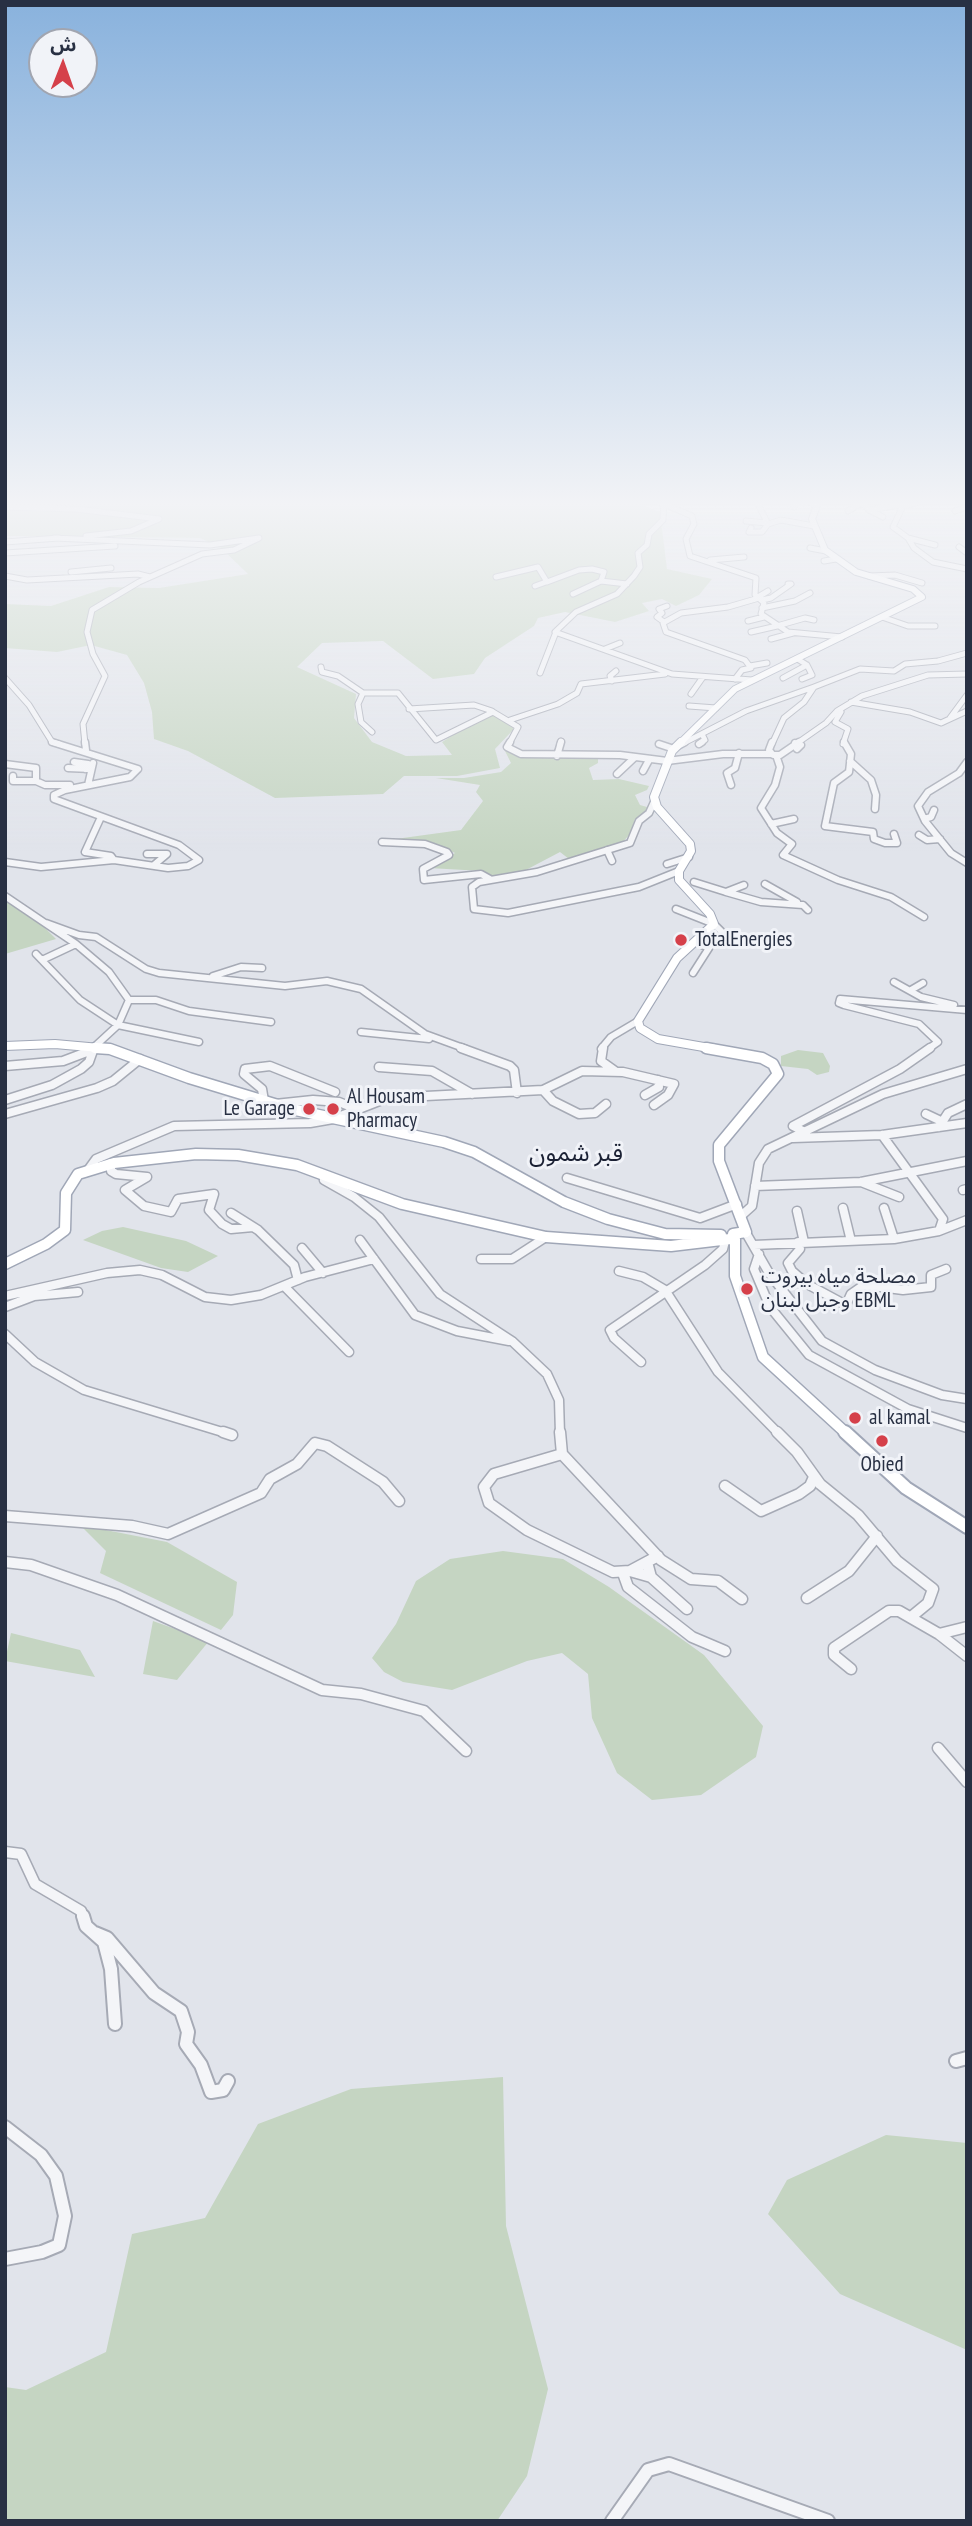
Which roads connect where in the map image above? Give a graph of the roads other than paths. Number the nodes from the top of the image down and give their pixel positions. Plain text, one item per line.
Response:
1 (89, 618) edge
2 (570, 618) edge
3 (658, 618) edge
4 (672, 618) edge
5 (757, 618) edge
6 (768, 618) edge
7 (879, 618) edge
8 (884, 618) edge
9 (814, 620) dead end
10 (748, 621) dead end
11 (664, 622) junction
12 (777, 626) junction
13 (934, 626) dead end
14 (814, 628) dead end
15 (836, 628) dead end
16 (556, 632) junction
17 (751, 632) dead end
18 (793, 633) junction
19 (808, 633) junction
20 (824, 633) junction
21 (842, 637) junction
22 (781, 638) junction
23 (771, 639) dead end
24 (789, 642) dead end
25 (620, 643) dead end
26 (605, 649) junction
27 (750, 653) dead end
28 (967, 653) edge
29 (730, 655) junction
30 (799, 660) junction
31 (767, 663) dead end
32 (749, 665) junction
33 (807, 665) junction
34 (321, 667) dead end
35 (616, 671) dead end
36 (540, 673) dead end
37 (643, 673) dead end
38 (669, 673) junction
39 (967, 674) edge
40 (634, 677) junction
41 (704, 677) junction
42 (783, 678) dead end
43 (6, 679) edge
44 (735, 679) junction
45 (802, 679) dead end
46 (752, 680) junction
47 (612, 681) junction
48 (814, 687) junction
49 (363, 693) junction
50 (691, 694) dead end
51 (16, 695) dead end
52 (967, 695) edge
53 (851, 702) junction
54 (890, 702) dead end
55 (689, 706) dead end
56 (716, 708) junction
57 (886, 708) junction
58 (409, 709) junction
59 (840, 709) junction
60 (967, 711) edge
61 (493, 712) junction
62 (510, 720) junction
63 (943, 723) junction
64 (373, 732) dead end
65 (703, 736) junction
66 (561, 741) dead end
67 (659, 744) dead end
68 (699, 744) dead end
69 (674, 749) junction
70 (86, 750) junction
71 (723, 752) junction
72 (739, 753) junction
73 (773, 755) junction
74 (557, 756) junction
75 (634, 758) junction
76 (651, 759) junction
77 (689, 760) junction
78 (667, 761) junction
79 (850, 761) junction
80 (74, 762) dead end
81 (729, 762) dead end
82 (967, 762) edge
83 (698, 764) dead end
84 (10, 766) edge
85 (90, 767) junction
86 (68, 768) dead end
87 (643, 771) dead end
88 (617, 774) dead end
89 (13, 776) dead end
90 (36, 781) junction
91 (89, 785) junction
92 (731, 785) dead end
93 (654, 802) junction
94 (875, 809) dead end
95 (934, 810) dead end
96 (101, 817) junction
97 (794, 819) dead end
98 (924, 819) junction
99 (771, 824) junction
100 (894, 835) dead end
101 (919, 835) dead end
102 (940, 839) junction
103 (382, 842) dead end
104 (607, 850) junction
105 (147, 853) dead end
106 (99, 857) dead end
107 (689, 857) junction
108 (112, 858) junction
109 (612, 861) dead end
110 (5, 862) edge
111 (967, 863) edge
112 (667, 864) dead end
113 (153, 865) junction
114 (679, 871) junction
115 (490, 879) junction
116 (765, 884) dead end
117 (744, 885) dead end
118 (726, 892) junction
119 (691, 894) junction
120 (5, 897) edge
121 (786, 901) junction
122 (805, 908) dead end
123 (676, 909) dead end
124 (924, 917) dead end
125 (46, 923) junction
126 (714, 924) junction
127 (718, 937) dead end
128 (695, 942) junction
129 (75, 944) junction
130 (262, 968) dead end
131 (694, 973) dead end
132 (204, 980) junction
133 (894, 982) dead end
134 (923, 984) dead end
135 (911, 990) junction
136 (129, 1000) junction
137 (967, 1009) edge
138 (638, 1021) junction
139 (271, 1022) dead end
140 (118, 1025) junction
141 (361, 1032) dead end
142 (199, 1042) dead end
143 (5, 1045) edge
144 (452, 1045) junction
145 (94, 1049) junction
146 (140, 1059) junction
147 (5, 1066) edge
148 (379, 1066) dead end
149 (967, 1069) edge
150 (615, 1071) junction
151 (658, 1080) junction
152 (543, 1090) junction
153 (335, 1092) dead end
154 (517, 1093) junction
155 (475, 1095) junction
156 (645, 1095) dead end
157 (5, 1100) edge
158 (264, 1101) junction
159 (275, 1104) junction
160 (606, 1104) dead end
161 (967, 1104) edge
162 (654, 1105) dead end
163 (359, 1110) junction
164 (5, 1114) edge
165 (926, 1114) dead end
166 (333, 1119) junction
167 (967, 1123) edge
168 (941, 1125) junction
169 (803, 1131) junction
170 (882, 1135) junction
171 (790, 1137) junction
172 (967, 1161) edge
173 (111, 1163) junction
174 (305, 1167) junction
175 (88, 1170) junction
176 (909, 1173) junction
177 (567, 1178) dead end
178 (861, 1182) junction
179 (755, 1186) junction
180 (899, 1198) dead end
181 (737, 1204) junction
182 (843, 1208) dead end
183 (884, 1208) dead end
184 (797, 1211) dead end
185 (231, 1213) dead end
186 (742, 1215) junction
187 (967, 1220) edge
188 (253, 1227) junction
189 (939, 1231) junction
190 (746, 1233) junction
191 (546, 1237) junction
192 (730, 1237) junction
193 (894, 1239) junction
194 (359, 1240) dead end
195 (851, 1241) junction
196 (801, 1242) junction
197 (754, 1245) junction
198 (302, 1248) dead end
199 (758, 1254) junction
200 (374, 1259) junction
201 (481, 1259) dead end
202 (5, 1264) edge
203 (946, 1269) dead end
204 (619, 1271) dead end
205 (323, 1273) junction
206 (298, 1280) junction
207 (284, 1286) junction
208 (665, 1290) junction
209 (78, 1292) dead end
210 (5, 1296) edge
211 (5, 1307) edge
212 (5, 1334) edge
213 (512, 1341) junction
214 (349, 1352) dead end
215 (641, 1362) dead end
216 (967, 1399) edge
217 (967, 1428) edge
218 (232, 1435) dead end
219 (562, 1454) junction
220 (814, 1477) junction
221 (725, 1486) dead end
222 (399, 1501) dead end
223 (5, 1516) edge
224 (967, 1527) edge
225 (877, 1536) junction
226 (658, 1556) junction
227 (5, 1562) edge
228 (647, 1562) junction
229 (626, 1572) junction
230 (651, 1577) junction
231 (807, 1598) dead end
232 (742, 1599) dead end
233 (687, 1609) dead end
234 (911, 1617) junction
235 (967, 1627) edge
236 (939, 1634) junction
237 (725, 1651) dead end
238 (967, 1656) edge
239 (851, 1669) dead end
240 (938, 1748) dead end
241 (466, 1751) dead end
242 (967, 1782) edge
243 (5, 1852) edge
244 (95, 1933) junction
245 (114, 2024) dead end
246 (228, 2081) dead end
247 (5, 2127) edge
248 (5, 2259) edge
249 (612, 2521) edge
250 (828, 2521) edge

1 - 70 street
2 - 16 street
3 - 11 street
4 - 11 street
5 - 10 street
6 - 12 street
7 - 21 main road
8 - 13 street
9 - 12 street
11 - 29 street
12 - 17 street
12 - 18 street
14 - 19 street
15 - 20 street
16 - 26 street
16 - 36 street
18 - 19 street
18 - 22 street
19 - 20 street
20 - 21 street
21 - 30 main road
22 - 23 street
22 - 24 street
25 - 26 street
26 - 38 street
27 - 29 street
28 - 48 street
29 - 32 street
30 - 33 street
30 - 46 main road
31 - 32 street
32 - 44 street
33 - 42 street
33 - 45 street
34 - 49 street
35 - 47 street
37 - 40 street
38 - 40 street
38 - 41 street
39 - 53 street
40 - 47 street
41 - 44 street
41 - 50 street
43 - 51 street
43 - 70 street
44 - 46 street
46 - 56 main road
47 - 62 street
48 - 65 street
48 - 73 street
49 - 58 street
49 - 64 street
52 - 63 street
53 - 57 street
53 - 59 street
54 - 57 street
55 - 56 street
56 - 69 main road
57 - 63 street
58 - 61 street
58 - 61 street
59 - 73 street
59 - 79 street
60 - 63 street
61 - 62 street
62 - 74 street
65 - 68 street
65 - 69 street
66 - 74 street
67 - 69 street
69 - 78 main road
70 - 91 street
71 - 72 street
71 - 77 street
71 - 81 street
72 - 73 street
72 - 92 street
73 - 99 street
74 - 75 street
75 - 76 street
75 - 88 street
76 - 78 street
76 - 87 street
77 - 78 street
77 - 83 street
78 - 93 main road
79 - 94 street
79 - 100 street
80 - 85 street
82 - 98 street
84 - 90 street
85 - 86 street
85 - 91 street
89 - 90 street
90 - 91 street
91 - 96 street
93 - 104 street
93 - 107 main road
95 - 98 street
96 - 108 street
96 - 113 street
97 - 99 street
98 - 102 street
99 - 124 street
101 - 102 street
102 - 111 street
103 - 115 street
104 - 109 street
104 - 115 street
105 - 113 street
106 - 108 street
107 - 112 street
107 - 114 main road
108 - 110 street
108 - 113 street
114 - 115 street
114 - 119 main road
116 - 121 street
117 - 118 street
118 - 119 street
118 - 121 street
119 - 126 main road
120 - 125 street
121 - 122 street
123 - 126 street
125 - 129 street
125 - 132 street
126 - 127 street
126 - 128 main road
128 - 131 street
128 - 138 main road
129 - 136 street
129 - 140 street
130 - 132 street
132 - 144 street
133 - 135 street
134 - 135 street
135 - 137 street
136 - 139 street
136 - 140 street
137 - 169 street
138 - 150 street
138 - 181 main road
140 - 142 street
140 - 145 street
141 - 144 street
143 - 145 main road
144 - 154 street
145 - 146 main road
145 - 147 street
145 - 157 street
146 - 158 main road
146 - 164 street
148 - 155 street
149 - 169 street
150 - 151 street
150 - 152 street
151 - 156 street
151 - 162 street
152 - 154 street
152 - 160 street
153 - 158 street
154 - 155 street
155 - 163 street
158 - 159 main road
159 - 163 street
159 - 166 main road
161 - 168 street
163 - 166 street
165 - 168 street
166 - 175 street
166 - 192 main road
167 - 168 street
168 - 170 street
169 - 171 street
170 - 171 street
170 - 176 street
171 - 179 street
172 - 176 street
173 - 174 main road
173 - 175 main road
173 - 188 street
174 - 191 main road
174 - 213 street
175 - 202 main road
176 - 178 street
176 - 189 street
177 - 181 street
178 - 179 street
178 - 180 street
179 - 186 street
181 - 186 main road
182 - 195 street
183 - 193 street
184 - 196 street
185 - 188 street
186 - 190 main road
187 - 189 street
188 - 206 street
189 - 193 street
190 - 192 main road
190 - 197 street
191 - 192 main road
191 - 201 street
192 - 208 street
192 - 224 main road
193 - 195 street
194 - 200 street
195 - 196 street
196 - 197 street
196 - 203 street
197 - 199 street
198 - 205 street
199 - 216 street
199 - 217 street
200 - 205 street
200 - 213 street
204 - 208 street
205 - 206 street
206 - 207 street
207 - 210 street
207 - 214 street
208 - 215 street
208 - 220 street
209 - 211 street
212 - 218 street
213 - 219 street
219 - 226 street
219 - 229 street
220 - 221 street
220 - 225 street
222 - 223 street
225 - 231 street
225 - 234 street
226 - 228 street
226 - 232 street
227 - 241 street
228 - 229 street
228 - 230 street
229 - 230 street
229 - 237 street
230 - 233 street
234 - 236 street
234 - 239 street
235 - 236 street
236 - 238 street
240 - 242 street
243 - 244 street
244 - 245 street
244 - 246 street
247 - 248 street
249 - 250 street

